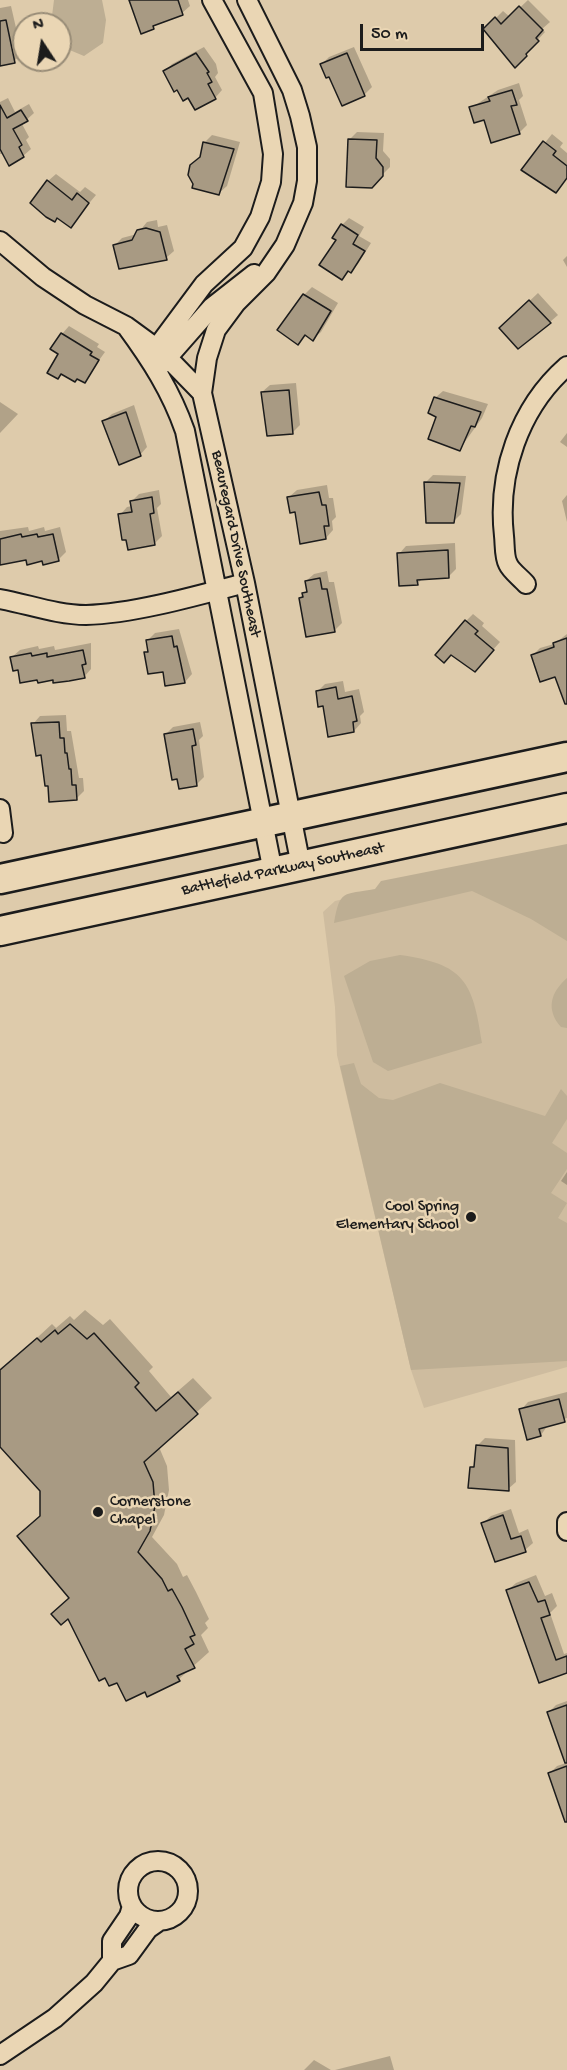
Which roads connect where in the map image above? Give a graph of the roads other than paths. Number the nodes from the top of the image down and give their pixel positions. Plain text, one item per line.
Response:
1 (212, 0) edge
2 (247, 0) edge
3 (0, 241) edge
4 (285, 245) junction
5 (158, 358) junction
6 (567, 366) edge
7 (202, 393) junction
8 (245, 583) junction
9 (526, 584) dead end
10 (216, 591) junction
11 (0, 598) edge
12 (567, 757) edge
13 (567, 808) edge
14 (0, 809) edge
15 (293, 817) junction
16 (264, 823) junction
17 (3, 833) dead end
18 (301, 866) junction
19 (273, 872) junction
20 (0, 879) edge
21 (0, 931) edge
22 (567, 1522) edge
23 (567, 1531) edge
24 (132, 1906) junction
25 (158, 1922) junction
26 (112, 1961) junction
27 (0, 2055) edge

1 - 5 street
2 - 4 street, Beauregard Drive Southeast
3 - 5 street
4 - 5 street, Beauregard Drive Southeast
4 - 7 street, Beauregard Drive Southeast
5 - 7 street
5 - 10 street, Beauregard Drive Southeast
6 - 9 street
7 - 8 street, Beauregard Drive Southeast
8 - 10 street
8 - 15 street, Beauregard Drive Southeast
10 - 11 street
10 - 16 street, Beauregard Drive Southeast
12 - 15 main road
13 - 18 main road, Battlefield Parkway Southeast
14 - 17 street
15 - 16 main road
15 - 18 street, Beauregard Drive Southeast
16 - 19 street, Beauregard Drive Southeast
16 - 20 main road
18 - 19 main road, Battlefield Parkway Southeast
19 - 21 main road, Battlefield Parkway Southeast
22 - 23 street
24 - 25 street
24 - 25 street
24 - 26 street
25 - 26 street
26 - 27 street

